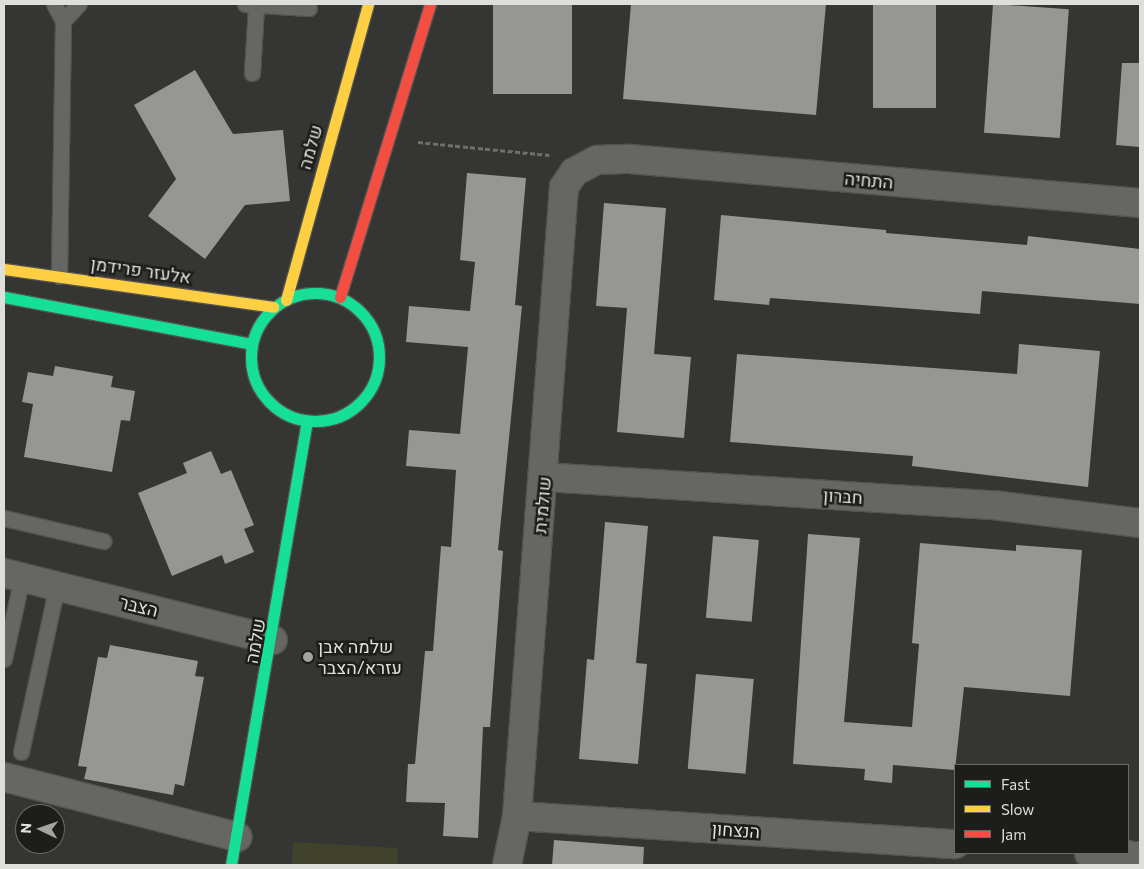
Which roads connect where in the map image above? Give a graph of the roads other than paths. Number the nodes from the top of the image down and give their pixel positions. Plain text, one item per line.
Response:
1 (54, 4) edge
2 (79, 4) edge
3 (251, 4) edge
4 (368, 4) edge
5 (430, 4) edge
6 (309, 8) dead end
7 (63, 21) junction
8 (252, 73) dead end
9 (597, 160) joint
10 (1140, 203) edge
11 (4, 268) edge
12 (59, 276) junction
13 (4, 297) edge
14 (340, 297) junction
15 (286, 300) junction
16 (274, 308) junction
17 (252, 344) junction
18 (307, 421) junction
19 (544, 477) junction
20 (4, 518) edge
21 (1140, 523) edge
22 (104, 541) dead end
23 (13, 575) edge
24 (57, 586) junction
25 (273, 640) junction
26 (4, 659) edge
27 (21, 752) dead end
28 (4, 777) edge
29 (517, 816) junction
30 (237, 837) junction
31 (954, 844) edge
32 (1106, 854) edge
33 (1140, 856) edge
34 (231, 865) edge
35 (508, 865) edge

1 - 7 lane
2 - 7 lane
3 - 6 lane
3 - 8 lane
4 - 15 street, שלמה
5 - 14 street
7 - 12 lane
9 - 10 street, התחיה
9 - 19 street, שולמית
11 - 12 street, אלעזר פרידמן
12 - 16 street, אלעזר פרידמן
13 - 17 street
14 - 15 street
14 - 18 street
15 - 16 street
16 - 17 street
17 - 18 street
18 - 25 street, שלמה
19 - 21 street, חברון
19 - 29 street, שולמית
20 - 22 lane
23 - 24 street, הצבר
23 - 26 lane
24 - 25 street, הצבר
24 - 27 lane
25 - 30 street, שלמה
28 - 30 street
29 - 31 street, הנצחון
29 - 35 street, שולמית
30 - 34 street, שלמה
32 - 33 street

